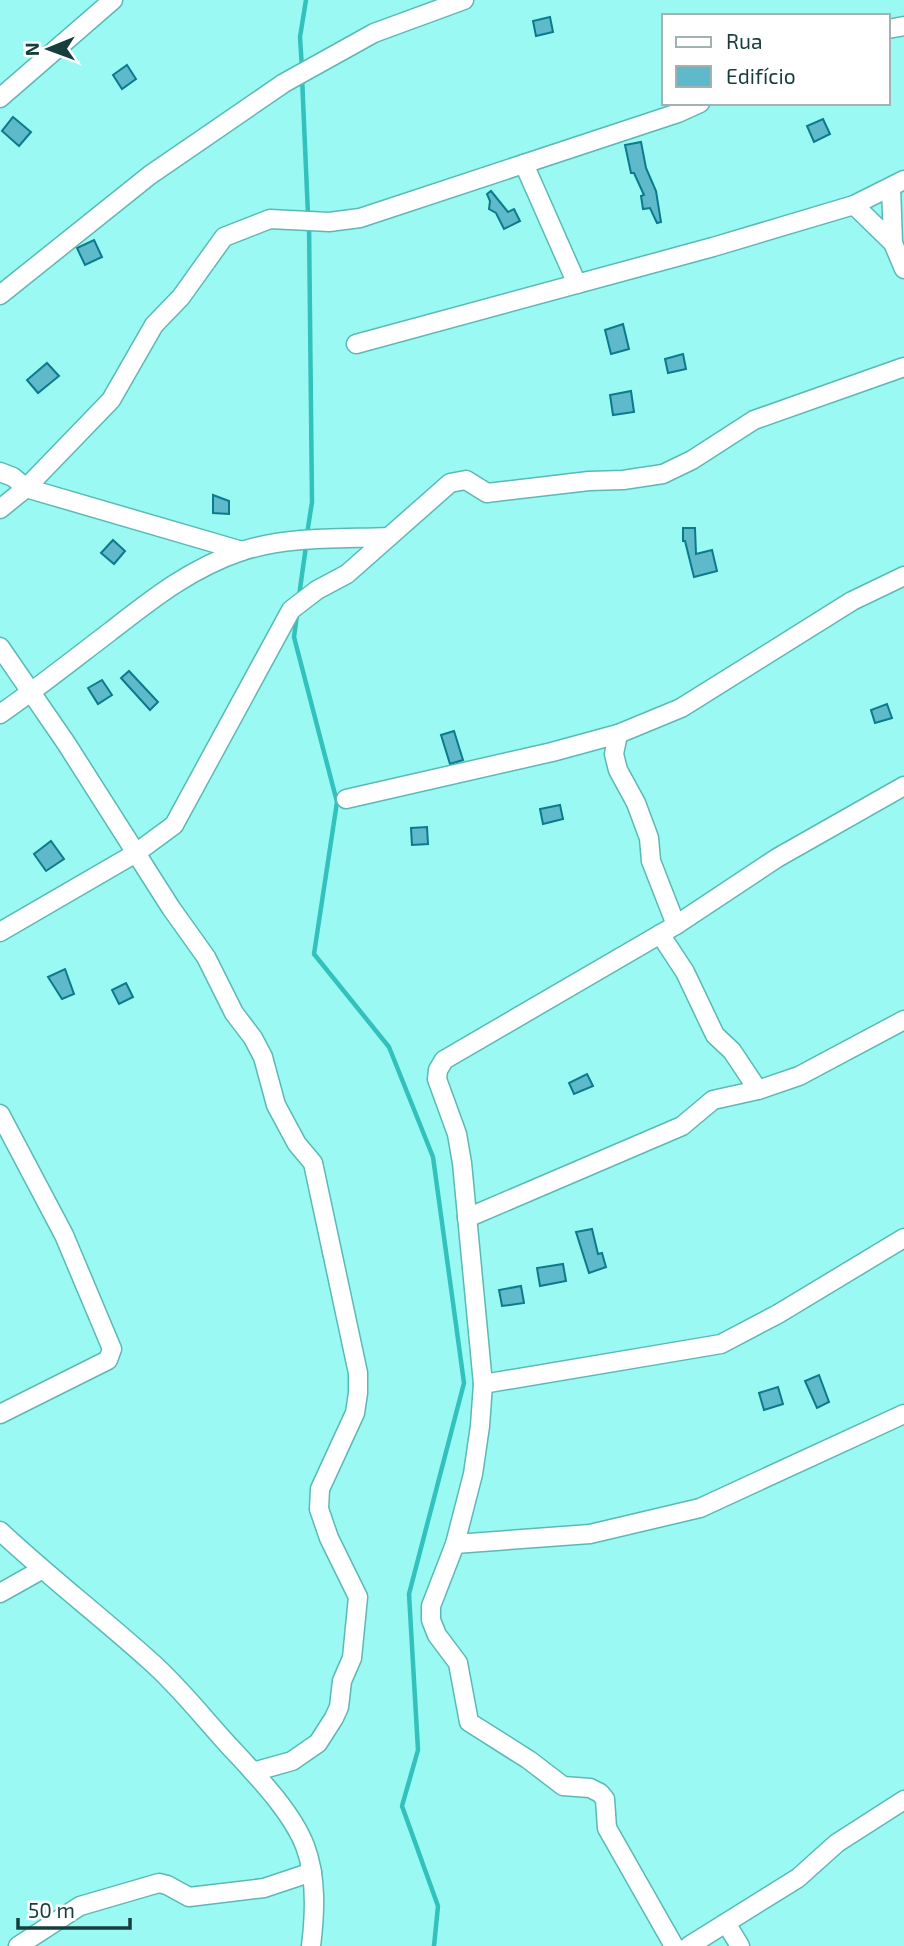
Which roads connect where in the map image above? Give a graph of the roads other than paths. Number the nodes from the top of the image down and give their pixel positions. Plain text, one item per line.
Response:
1 (113, 0) edge
2 (464, 0) edge
3 (0, 98) edge
4 (696, 105) edge
5 (524, 163) junction
6 (897, 184) edge
7 (854, 205) junction
8 (894, 243) junction
9 (904, 269) edge
10 (577, 284) junction
11 (0, 295) edge
12 (356, 344) dead end
13 (904, 367) edge
14 (0, 472) edge
15 (26, 488) junction
16 (0, 509) edge
17 (390, 537) junction
18 (242, 551) junction
19 (904, 576) edge
20 (0, 647) edge
21 (31, 693) junction
22 (0, 714) edge
23 (618, 734) junction
24 (904, 786) edge
25 (346, 799) dead end
26 (136, 853) junction
27 (668, 930) junction
28 (0, 932) edge
29 (904, 1020) edge
30 (758, 1090) junction
31 (0, 1114) edge
32 (467, 1218) junction
33 (904, 1238) edge
34 (483, 1384) junction
35 (0, 1414) edge
36 (904, 1414) edge
37 (0, 1531) edge
38 (455, 1544) junction
39 (41, 1570) junction
40 (0, 1593) edge
41 (253, 1772) junction
42 (904, 1800) edge
43 (312, 1872) junction
44 (726, 1923) junction
45 (18, 1946) edge
46 (311, 1946) edge
47 (674, 1946) edge
48 (689, 1946) edge
49 (740, 1946) edge

1 - 3 street
2 - 11 street
4 - 5 street
5 - 10 street
5 - 15 street
6 - 7 street
6 - 8 street
7 - 8 street
7 - 10 street
8 - 9 street
10 - 12 street
13 - 17 street
14 - 15 street
15 - 16 street
15 - 18 street
17 - 18 street
17 - 26 street
18 - 21 street
19 - 23 street
20 - 21 street
21 - 22 street
21 - 26 street
23 - 25 street
23 - 27 street
24 - 27 street
26 - 28 street
26 - 41 street
27 - 30 street
27 - 32 street
29 - 30 street
30 - 32 street
31 - 35 street
32 - 34 street
33 - 34 street
34 - 38 street
36 - 38 street
37 - 39 street
38 - 47 street
39 - 40 street
39 - 41 street
41 - 43 street
42 - 44 street
43 - 45 street
43 - 46 street
44 - 48 street
44 - 49 street

